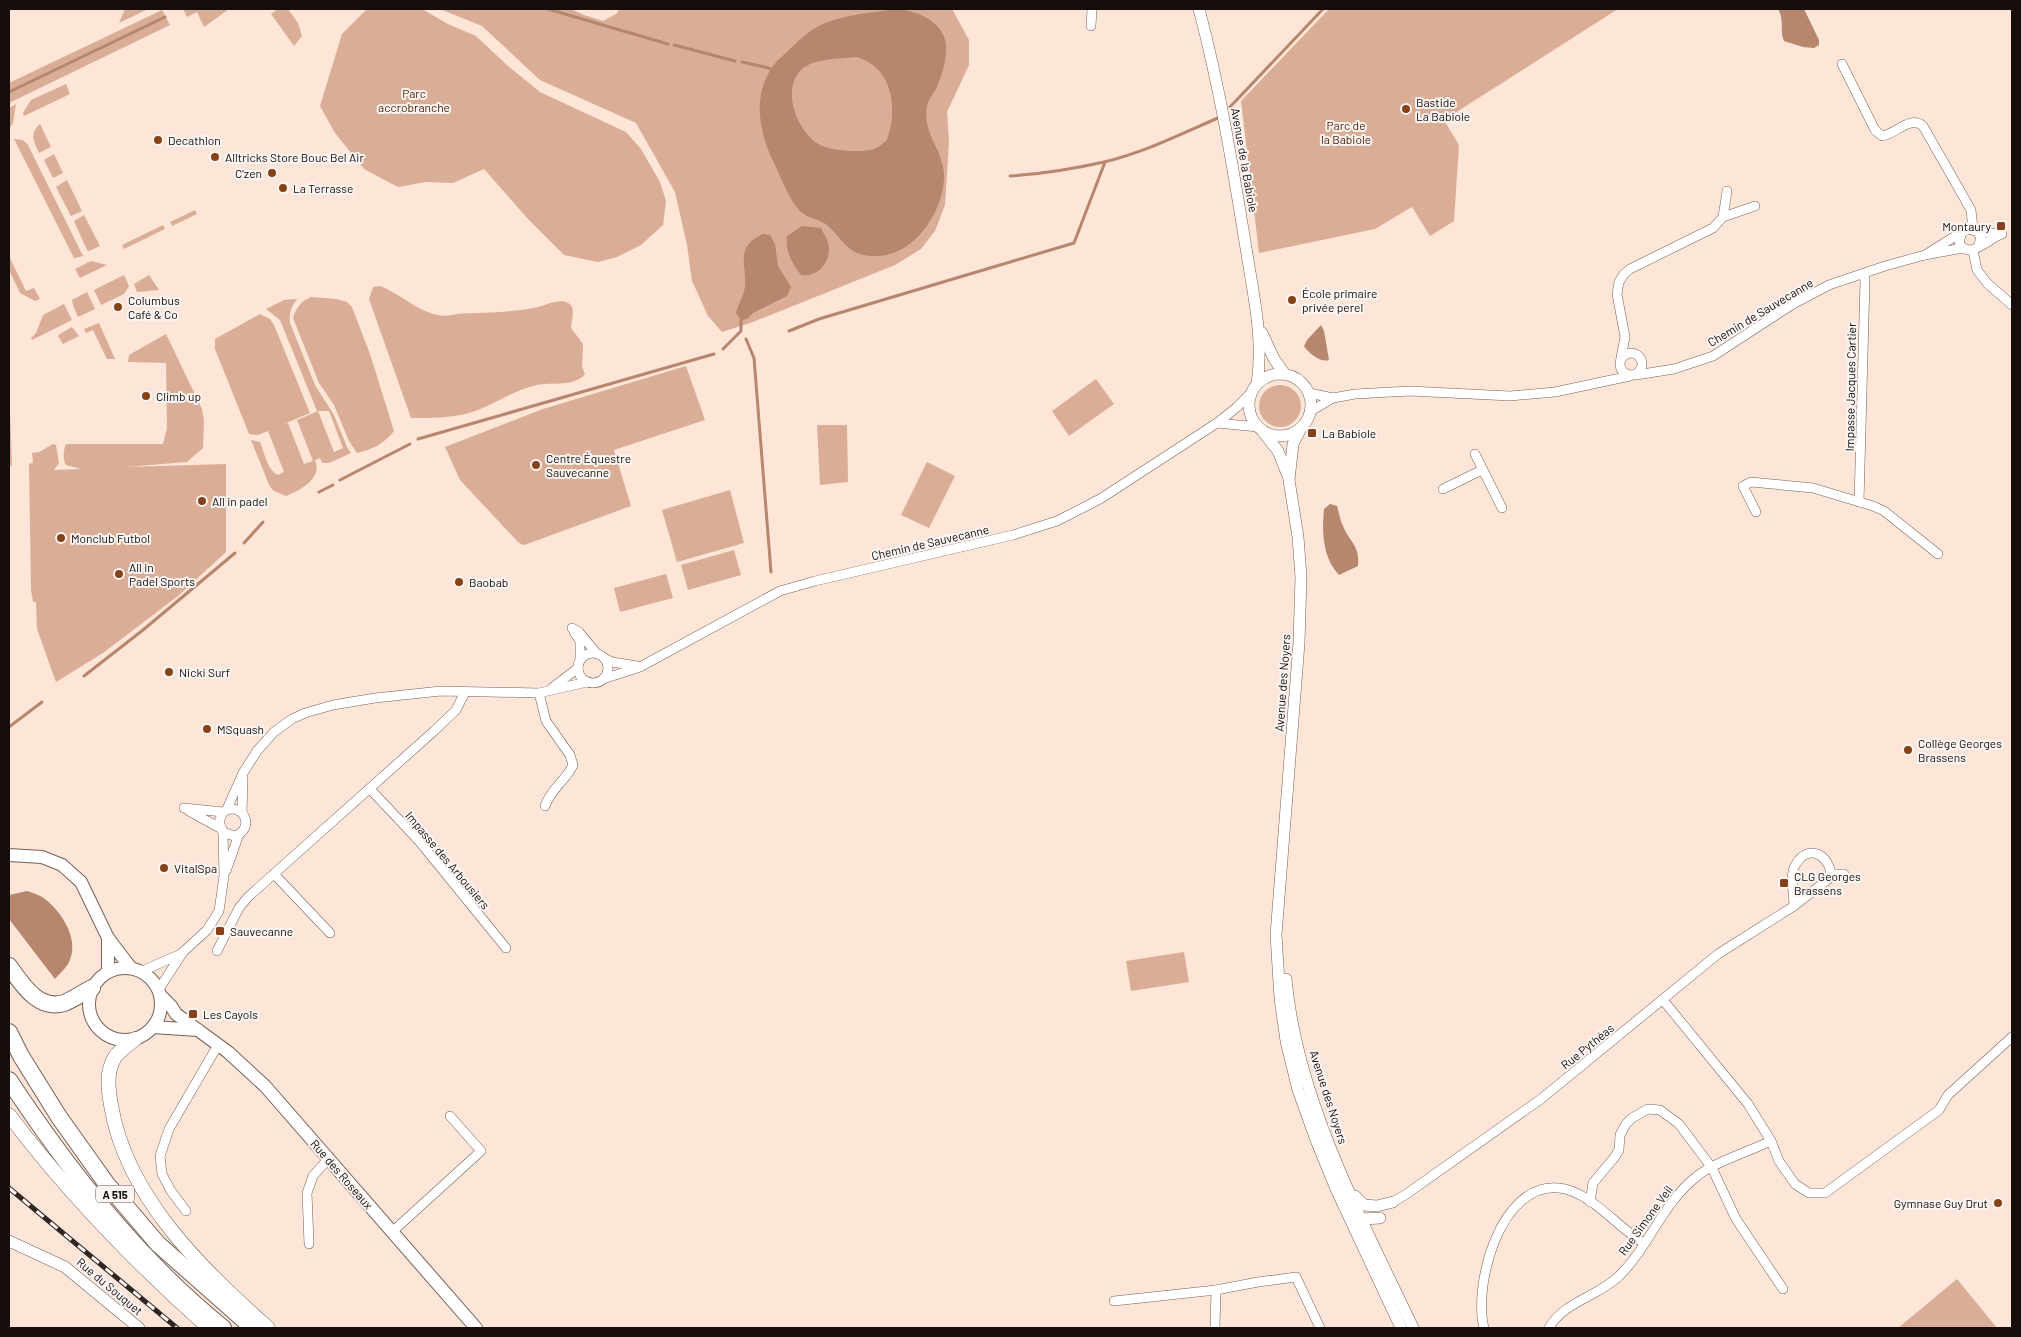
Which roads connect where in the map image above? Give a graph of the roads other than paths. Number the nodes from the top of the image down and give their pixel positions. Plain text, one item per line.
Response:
1 (1092, 9) edge
2 (1199, 9) edge
3 (1091, 26) dead end
4 (1842, 64) dead end
5 (1728, 191) dead end
6 (1755, 206) dead end
7 (1724, 217) junction
8 (1975, 231) junction
9 (1962, 232) junction
10 (2007, 233) edge
11 (1963, 248) junction
12 (1976, 248) junction
13 (1926, 255) junction
14 (1863, 274) junction
15 (2012, 305) edge
16 (1256, 317) junction
17 (1625, 337) junction
18 (1634, 353) junction
19 (1621, 360) junction
20 (1642, 360) junction
21 (1664, 369) junction
22 (1284, 373) junction
23 (1633, 376) junction
24 (1601, 383) junction
25 (1254, 388) junction
26 (1309, 393) junction
27 (1333, 398) junction
28 (1311, 411) junction
29 (1217, 423) junction
30 (1259, 428) junction
31 (1301, 428) junction
32 (1475, 454) dead end
33 (1482, 470) junction
34 (1289, 480) junction
35 (1443, 489) dead end
36 (1859, 502) junction
37 (1502, 508) dead end
38 (1756, 512) dead end
39 (1938, 554) dead end
40 (600, 655) junction
41 (579, 664) junction
42 (640, 667) junction
43 (603, 679) junction
44 (587, 682) junction
45 (549, 690) junction
46 (465, 692) junction
47 (539, 693) junction
48 (243, 773) junction
49 (370, 789) junction
50 (545, 806) dead end
51 (225, 811) junction
52 (242, 812) junction
53 (222, 830) junction
54 (239, 834) junction
55 (9, 855) edge
56 (274, 874) junction
57 (1831, 874) junction
58 (1844, 874) dead end
59 (224, 876) junction
60 (1280, 889) junction
61 (1794, 906) junction
62 (330, 933) dead end
63 (108, 938) junction
64 (506, 948) dead end
65 (217, 951) dead end
66 (183, 952) junction
67 (9, 966) edge
68 (136, 969) junction
69 (108, 971) junction
70 (92, 988) junction
71 (160, 993) junction
72 (1662, 1000) junction
73 (153, 1027) junction
74 (199, 1030) junction
75 (9, 1032) edge
76 (2012, 1037) edge
77 (135, 1039) junction
78 (218, 1045) junction
79 (9, 1080) edge
80 (9, 1115) edge
81 (450, 1116) dead end
82 (1771, 1140) junction
83 (329, 1158) junction
84 (1712, 1168) junction
85 (1336, 1189) junction
86 (1349, 1190) junction
87 (1393, 1202) junction
88 (1590, 1202) junction
89 (186, 1211) dead end
90 (1380, 1218) junction
91 (1362, 1219) junction
92 (392, 1232) junction
93 (9, 1242) edge
94 (1644, 1243) junction
95 (309, 1244) dead end
96 (1373, 1244) junction
97 (1782, 1289) dead end
98 (1216, 1290) junction
99 (1114, 1302) dead end
100 (139, 1328) edge
101 (209, 1328) edge
102 (223, 1328) edge
103 (253, 1328) edge
104 (268, 1328) edge
105 (476, 1328) edge
106 (1215, 1328) edge
107 (1320, 1328) edge
108 (1401, 1328) edge
109 (1413, 1328) edge
110 (1484, 1328) edge
111 (1549, 1328) edge

1 - 3 street
2 - 16 street, Avenue de la Babiole
4 - 8 street
5 - 7 street
6 - 7 street
7 - 17 street
8 - 9 street
8 - 10 street
8 - 12 street
9 - 11 street
9 - 13 street, Chemin de Sauvecanne
10 - 12 street
11 - 12 street
11 - 13 street, Chemin de Sauvecanne
12 - 15 street
13 - 14 street, Chemin de Sauvecanne
14 - 21 street, Chemin de Sauvecanne
14 - 36 street, Impasse Jacques Cartier
16 - 22 street, Avenue de la Babiole
16 - 25 street, Avenue de la Babiole
17 - 18 street
17 - 19 street
18 - 19 street
18 - 20 street
19 - 23 street
19 - 24 street
20 - 21 street
20 - 23 street
21 - 23 street, Chemin de Sauvecanne
22 - 25 street
22 - 26 street
23 - 24 street, Chemin de Sauvecanne
24 - 27 street, Chemin de Sauvecanne
25 - 29 street, Chemin de Sauvecanne
25 - 30 street
26 - 27 street, Chemin de Sauvecanne
26 - 28 street
27 - 28 street, Chemin de Sauvecanne
28 - 31 street
29 - 30 street
29 - 42 street, Chemin de Sauvecanne
30 - 31 street
30 - 34 street, Avenue des Noyers
31 - 34 street, Avenue des Noyers
32 - 33 street
33 - 35 street
33 - 37 street
34 - 60 street, Avenue des Noyers
36 - 38 street
36 - 39 street
40 - 41 street
40 - 41 street
40 - 42 street
40 - 43 street
41 - 44 street
41 - 45 street
42 - 43 street, Chemin de Sauvecanne
43 - 44 street
44 - 45 street
45 - 47 street
46 - 47 street
46 - 48 street
46 - 49 street
47 - 50 street
48 - 51 street
48 - 52 street
49 - 56 street
49 - 64 street, Impasse des Arbousiers
51 - 52 street
51 - 53 street
51 - 53 street
52 - 54 street
53 - 54 street
53 - 59 street
54 - 59 street
55 - 63 main road
56 - 62 street
56 - 65 street
57 - 58 street
57 - 61 street, Rue Pythéas
57 - 61 street
59 - 66 street
60 - 85 street, Avenue des Noyers
60 - 86 street, Avenue des Noyers
61 - 72 street, Rue Pythéas
63 - 68 main road
63 - 69 main road
66 - 68 street
66 - 71 street
67 - 70 highway
68 - 69 main road
68 - 71 main road
69 - 70 main road
70 - 77 main road
71 - 73 main road
71 - 74 main road, Rue des Roseaux
72 - 82 street
72 - 87 street, Rue Pythéas
73 - 74 main road
73 - 77 main road
74 - 78 main road, Rue des Roseaux
75 - 103 highway, A 515
76 - 82 street
77 - 104 highway
78 - 83 main road, Rue des Roseaux
78 - 89 street
79 - 102 highway, A 515
80 - 101 highway
81 - 92 street
82 - 84 street, Rue Simone Veil
83 - 92 main road, Rue des Roseaux
83 - 95 street
84 - 88 street
84 - 94 street, Rue Simone Veil
84 - 97 street
85 - 91 street
85 - 108 street, Avenue des Noyers
86 - 87 street
86 - 91 street, Avenue des Noyers
87 - 90 street
88 - 94 street
88 - 110 street
90 - 91 street
90 - 96 street
91 - 96 street, Avenue des Noyers
92 - 105 main road, Rue des Roseaux
93 - 100 street, Rue du Souquet
94 - 111 street, Rue Simone Veil
96 - 109 street, Avenue des Noyers
98 - 99 street
98 - 106 street
98 - 107 street

